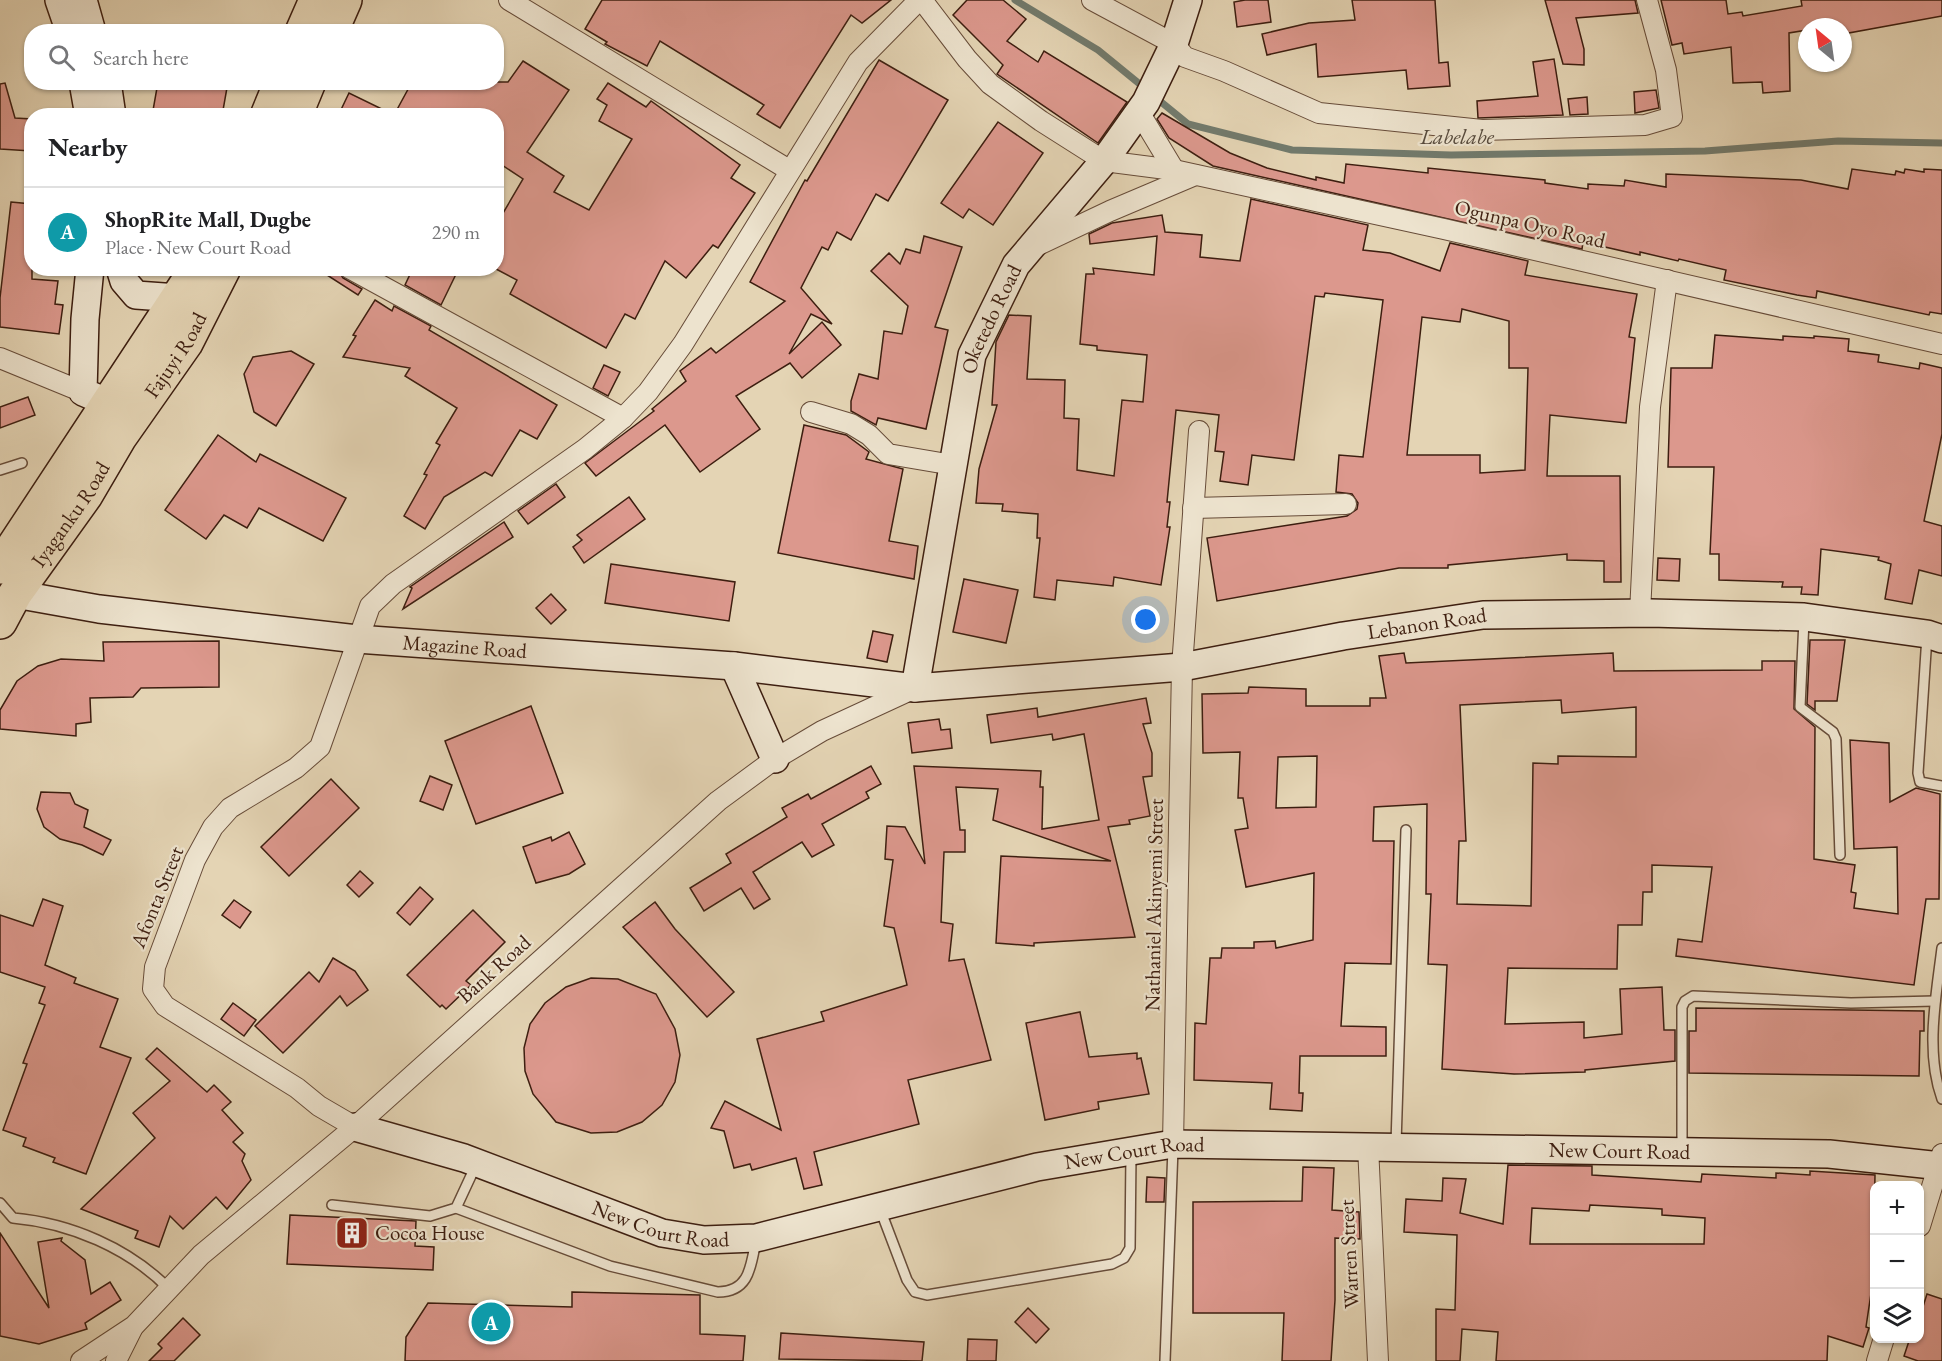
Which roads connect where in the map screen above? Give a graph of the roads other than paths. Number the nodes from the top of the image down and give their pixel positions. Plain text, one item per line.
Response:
1 (59, 0) edge
2 (83, 0) edge
3 (316, 0) edge
4 (345, 0) edge
5 (509, 0) edge
6 (921, 0) edge
7 (1092, 0) edge
8 (1188, 0) edge
9 (1647, 0) edge
10 (67, 24) edge
11 (90, 24) edge
12 (306, 24) edge
13 (334, 24) edge
14 (1171, 50) junction
15 (84, 90) edge
16 (108, 90) edge
17 (278, 90) edge
18 (306, 90) edge
19 (1142, 107) junction
20 (88, 108) edge
21 (111, 108) edge
22 (270, 108) edge
23 (298, 108) edge
24 (1104, 161) junction
25 (789, 170) junction
26 (1174, 170) junction
27 (1195, 175) junction
28 (1029, 250) junction
29 (90, 276) edge
30 (122, 276) edge
31 (192, 276) edge
32 (220, 276) edge
33 (364, 276) edge
34 (1667, 280) junction
35 (178, 298) junction
36 (1942, 344) edge
37 (0, 358) edge
38 (96, 398) junction
39 (811, 412) dead end
40 (623, 418) junction
41 (1199, 431) dead end
42 (120, 437) joint
43 (22, 463) dead end
44 (953, 465) junction
45 (0, 470) edge
46 (1346, 504) dead end
47 (1193, 508) junction
48 (5, 594) edge
49 (1640, 613) junction
50 (1804, 617) junction
51 (1935, 637) edge
52 (357, 639) junction
53 (734, 666) junction
54 (1182, 667) junction
55 (915, 688) junction
56 (775, 759) junction
57 (1942, 786) edge
58 (1406, 830) dead end
59 (1840, 855) dead end
60 (1942, 948) edge
61 (1935, 1001) junction
62 (1942, 1100) edge
63 (355, 1127) junction
64 (1173, 1143) junction
65 (1368, 1146) junction
66 (1396, 1146) junction
67 (1131, 1151) junction
68 (1682, 1151) junction
69 (1941, 1161) edge
70 (477, 1162) junction
71 (0, 1203) edge
72 (332, 1204) dead end
73 (880, 1207) junction
74 (456, 1208) junction
75 (1924, 1214) edge
76 (756, 1238) junction
77 (169, 1290) junction
78 (134, 1326) junction
79 (1882, 1343) edge
80 (81, 1361) edge
81 (116, 1361) edge
82 (1165, 1361) edge
83 (1378, 1361) edge
84 (1877, 1361) edge

1 - 10 main road
2 - 11 main road
3 - 12 highway
4 - 13 highway
5 - 25 street
6 - 24 street
6 - 25 street, Afonta Street
7 - 14 street
8 - 14 main road, Oketedo Road
9 - 14 street
14 - 19 main road, Oketedo Road
15 - 20 main road
16 - 21 main road
17 - 22 highway
18 - 23 highway
19 - 24 main road, Oketedo Road
19 - 26 street
24 - 26 street, Ogunpa Oyo Road
24 - 28 main road, Oketedo Road
25 - 40 street, Afonta Street
26 - 27 street, Ogunpa Oyo Road
27 - 28 street
27 - 34 street, Ogunpa Oyo Road
28 - 44 main road, Oketedo Road
29 - 38 main road
30 - 35 main road
31 - 35 highway, Fajuyi Road
32 - 42 highway, Fajuyi Road
33 - 40 street
34 - 36 street, Ogunpa Oyo Road
34 - 49 street
35 - 38 highway, Fajuyi Road
37 - 38 street
38 - 48 highway, Iyaganku Road
39 - 44 street
40 - 52 street, Afonta Street
41 - 47 street, Nathaniel Akinyemi Street
42 - 48 highway, Iyaganku Road
43 - 45 lane
44 - 55 main road, Oketedo Road
46 - 47 street
47 - 54 street, Nathaniel Akinyemi Street
48 - 52 main road, Magazine Road
49 - 50 main road, Lebanon Road
49 - 54 main road, Lebanon Road
50 - 51 main road, Lebanon Road
50 - 59 lane
51 - 57 lane
52 - 53 main road, Magazine Road
52 - 63 street, Afonta Street
53 - 55 main road, Magazine Road
53 - 56 main road
54 - 55 main road, Lebanon Road
54 - 64 street, Nathaniel Akinyemi Street
55 - 56 street, Bank Road
56 - 63 street, Bank Road
58 - 66 lane
60 - 61 lane
61 - 62 lane
61 - 68 lane
63 - 70 main road, New Court Road
63 - 77 street, Bank Road
64 - 65 main road, New Court Road
64 - 67 main road, New Court Road
64 - 82 lane
65 - 66 main road, New Court Road
65 - 83 street, Warren Street
66 - 68 main road, New Court Road
67 - 73 main road, New Court Road
67 - 73 lane
68 - 69 main road, New Court Road
69 - 75 street
70 - 74 lane
70 - 76 main road, New Court Road
71 - 77 lane
72 - 74 lane
73 - 76 main road, New Court Road
74 - 76 lane
77 - 78 street, Bank Road
78 - 80 street, Bank Road
78 - 81 street, Bank Road
79 - 84 street

